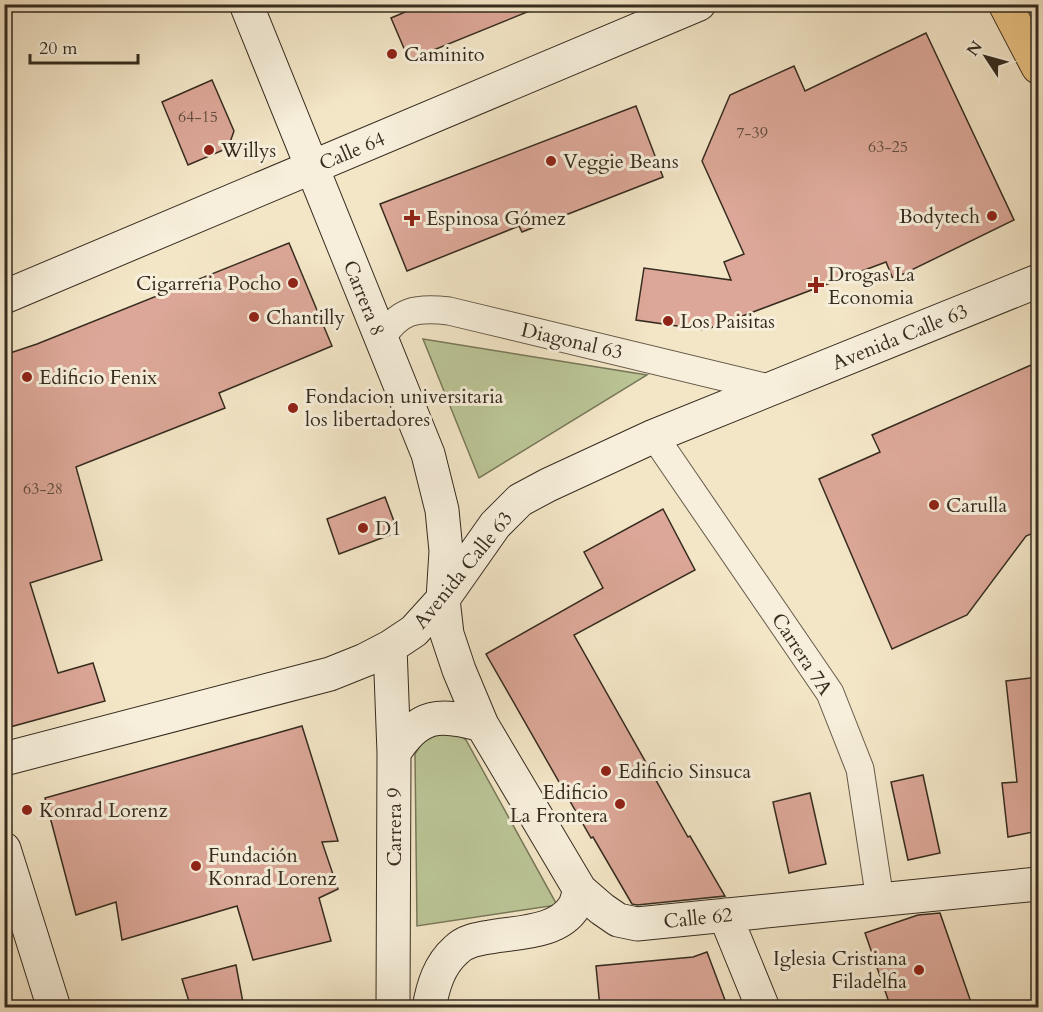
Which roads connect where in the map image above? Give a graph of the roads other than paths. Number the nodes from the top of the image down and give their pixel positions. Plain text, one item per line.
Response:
1 (246, 4) edge
2 (699, 4) edge
3 (1005, 4) edge
4 (1038, 67) edge
5 (312, 168) junction
6 (1038, 281) edge
7 (4, 297) edge
8 (381, 339) junction
9 (773, 388) junction
10 (654, 436) junction
11 (443, 599) junction
12 (390, 647) junction
13 (482, 725) junction
14 (394, 753) junction
15 (4, 759) edge
16 (4, 849) edge
17 (1038, 884) edge
18 (580, 890) junction
19 (880, 900) junction
20 (724, 915) junction
21 (54, 1008) edge
22 (393, 1008) edge
23 (429, 1008) edge
24 (763, 1008) edge

1 - 5 street, Carrera 8
2 - 5 street, Calle 64
3 - 4 main road
5 - 7 street, Calle 64
5 - 8 street, Carrera 8
6 - 9 street, Avenida Calle 63
8 - 9 street, Diagonal 63
8 - 11 street, Carrera 8
9 - 10 street, Avenida Calle 63
10 - 11 street, Avenida Calle 63
10 - 19 street, Carrera 7A
11 - 12 street, Avenida Calle 63
11 - 13 street
12 - 14 street, Carrera 9
12 - 15 street, Avenida Calle 63
13 - 14 street
13 - 18 street
14 - 22 street, Carrera 9
16 - 21 street
17 - 19 street, Calle 62
18 - 20 street, Calle 62
18 - 23 street
19 - 20 street, Calle 62
20 - 24 street

